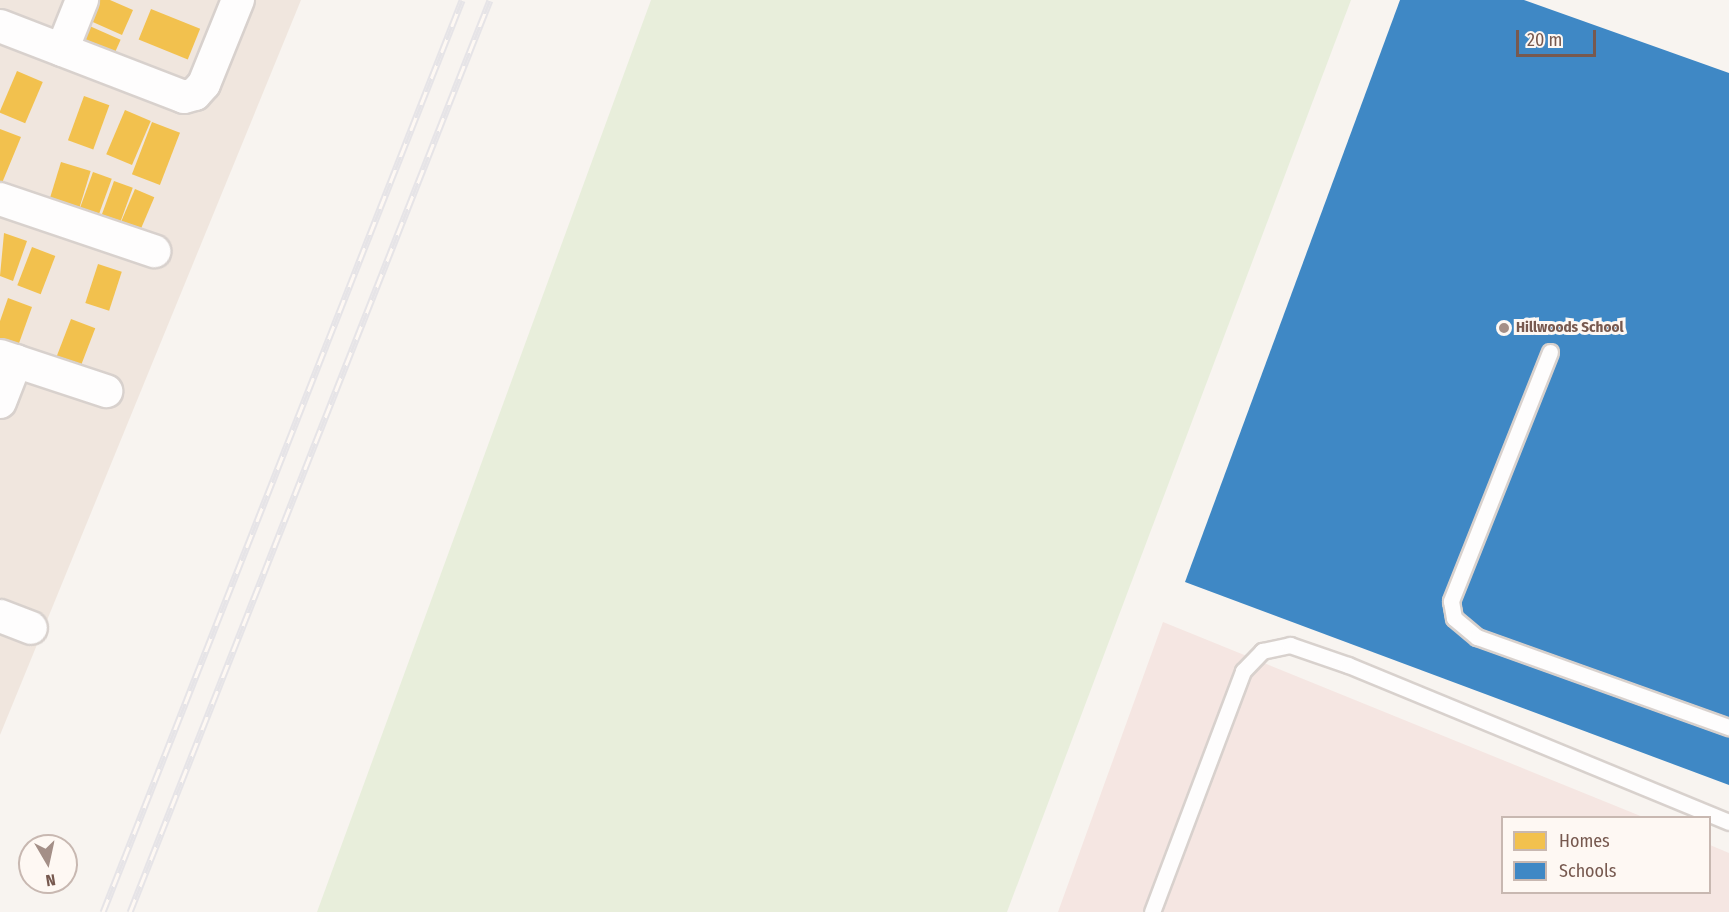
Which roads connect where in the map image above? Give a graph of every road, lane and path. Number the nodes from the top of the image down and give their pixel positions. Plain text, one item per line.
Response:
1 (82, 0) edge
2 (238, 0) edge
3 (0, 26) edge
4 (62, 50) junction
5 (0, 199) edge
6 (154, 251) dead end
7 (1550, 352) dead end
8 (8, 358) edge
9 (106, 391) dead end
10 (0, 402) edge
11 (0, 616) edge
12 (31, 628) dead end
13 (1729, 727) edge
14 (1729, 822) edge
15 (1152, 912) edge

1 - 4 street
2 - 4 street
3 - 4 street
5 - 6 street
7 - 13 lane
8 - 9 street
8 - 10 street
11 - 12 street
14 - 15 lane

